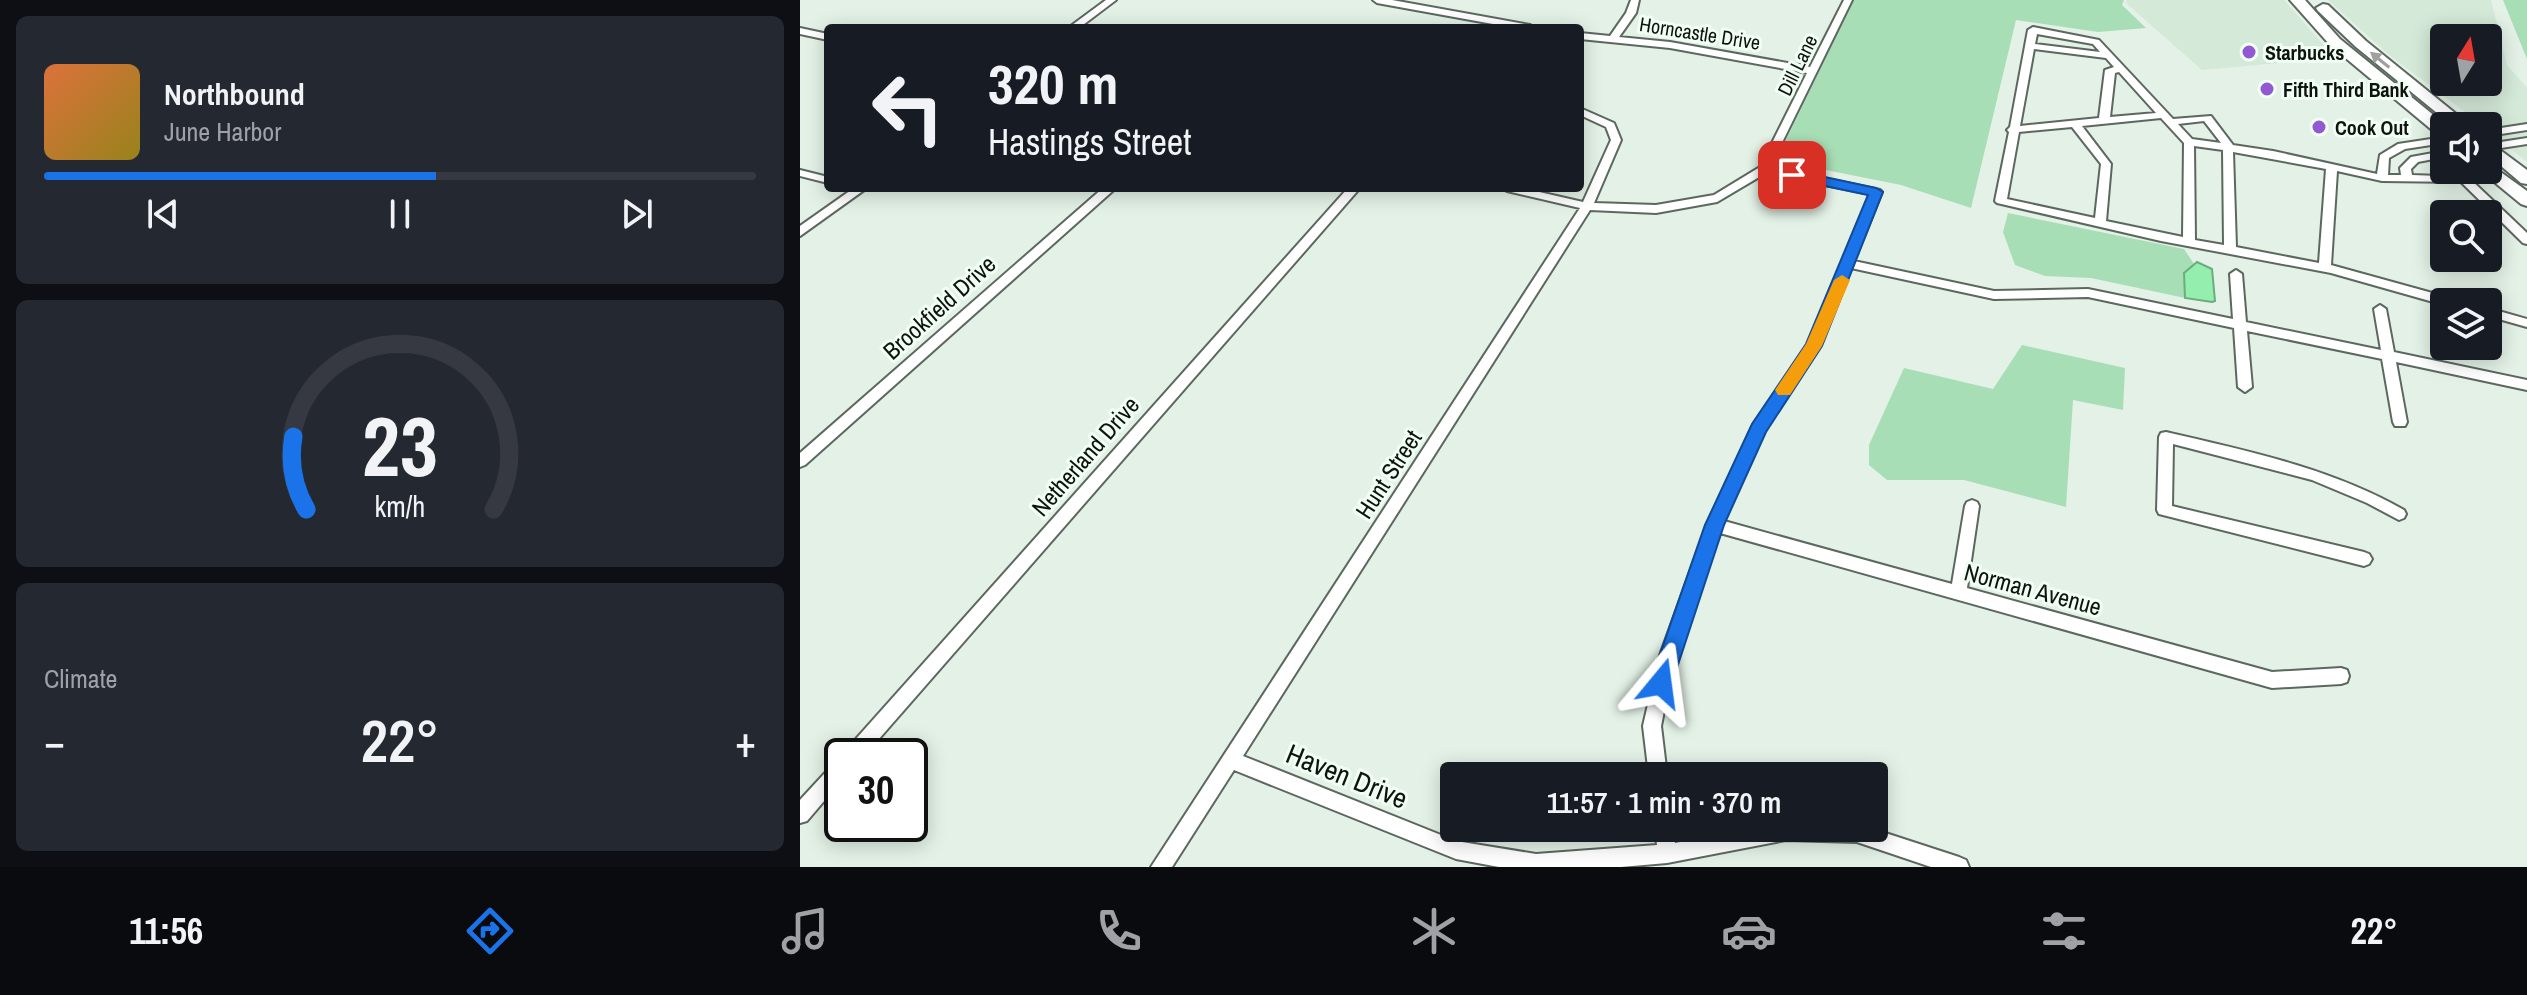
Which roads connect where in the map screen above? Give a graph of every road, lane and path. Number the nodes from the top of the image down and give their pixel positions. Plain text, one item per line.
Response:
1 (1112, 0) edge
2 (1377, 0) edge
3 (1635, 0) edge
4 (1848, 0) edge
5 (2297, 0) edge
6 (2316, 0) edge
7 (1079, 24) edge
8 (1508, 24) edge
9 (800, 31) edge
10 (824, 36) edge
11 (1584, 36) edge
12 (1613, 39) junction
13 (2030, 46) junction
14 (2109, 56) junction
15 (2121, 69) junction
16 (1814, 71) junction
17 (2446, 112) edge
18 (1584, 113) edge
19 (2168, 119) junction
20 (2430, 120) edge
21 (2104, 121) junction
22 (2075, 124) junction
23 (2527, 127) edge
24 (2012, 130) junction
25 (2502, 137) edge
26 (2527, 141) edge
27 (2189, 142) junction
28 (2430, 142) edge
29 (2502, 142) edge
30 (2228, 146) junction
31 (2430, 156) edge
32 (2502, 156) edge
33 (2332, 168) junction
34 (1764, 169) junction
35 (800, 173) edge
36 (2382, 178) junction
37 (824, 179) edge
38 (2502, 179) edge
39 (2527, 179) edge
40 (2407, 180) junction
41 (855, 192) edge
42 (1105, 192) edge
43 (1350, 192) edge
44 (1525, 192) edge
45 (2527, 200) edge
46 (1587, 206) junction
47 (2100, 224) junction
48 (800, 232) edge
49 (2527, 240) edge
50 (2189, 242) junction
51 (2230, 250) junction
52 (1849, 264) junction
53 (2325, 268) junction
54 (2236, 274) dead end
55 (2430, 297) edge
56 (2380, 309) dead end
57 (2502, 316) edge
58 (2527, 323) edge
59 (2240, 325) junction
60 (2388, 356) junction
61 (2527, 385) edge
62 (2245, 387) dead end
63 (2400, 422) dead end
64 (800, 461) edge
65 (1972, 506) dead end
66 (2399, 514) dead end
67 (1715, 525) junction
68 (2364, 559) dead end
69 (1958, 593) junction
70 (2341, 676) dead end
71 (868, 738) edge
72 (1231, 760) junction
73 (1656, 762) edge
74 (824, 787) edge
75 (800, 814) edge
76 (1666, 842) edge
77 (1667, 854) junction
78 (1535, 866) edge
79 (1161, 867) edge
80 (1959, 867) edge

1 - 7 street
2 - 8 street
3 - 12 street
4 - 16 street, Dill Lane
5 - 20 highway
17 -> 6 highway
9 - 10 street
11 - 12 street, Horncastle Drive
12 - 16 street, Horncastle Drive
13 - 14 street
13 - 14 street
13 - 24 street
14 - 15 street
15 - 19 street
15 - 21 street
16 - 34 street, Dill Lane
18 - 46 street, Hunt Street
19 - 21 street
19 - 27 street
19 - 30 street
21 - 22 street
22 - 24 street
22 - 47 street
23 - 25 street
24 - 47 street
26 - 29 street
27 - 30 street
27 - 50 street
28 - 36 street
30 - 33 street
30 - 51 street
31 - 40 street
32 - 39 highway
33 - 36 street
33 - 53 street
34 - 46 street
34 - 52 street
35 - 37 street
36 - 40 street
38 - 45 highway
40 - 49 street
41 - 48 street
42 - 64 street, Brookfield Drive
43 - 71 street, Netherland Drive
44 - 46 street
46 - 72 street, Hunt Street
47 - 50 street
50 - 51 street
51 - 53 street
52 - 59 street
52 - 67 street
53 - 55 street
54 - 59 street
56 - 60 street
57 - 58 street
59 - 60 street
59 - 62 street
60 - 61 street
60 - 63 street
65 - 69 street
66 - 68 street
67 - 69 street, Norman Avenue
67 - 73 street
69 - 70 street, Norman Avenue
72 - 78 street, Haven Drive
72 - 79 street, Hunt Street
74 - 75 street
76 - 77 street
77 - 78 street, Haven Drive
77 - 80 street, Haven Drive

